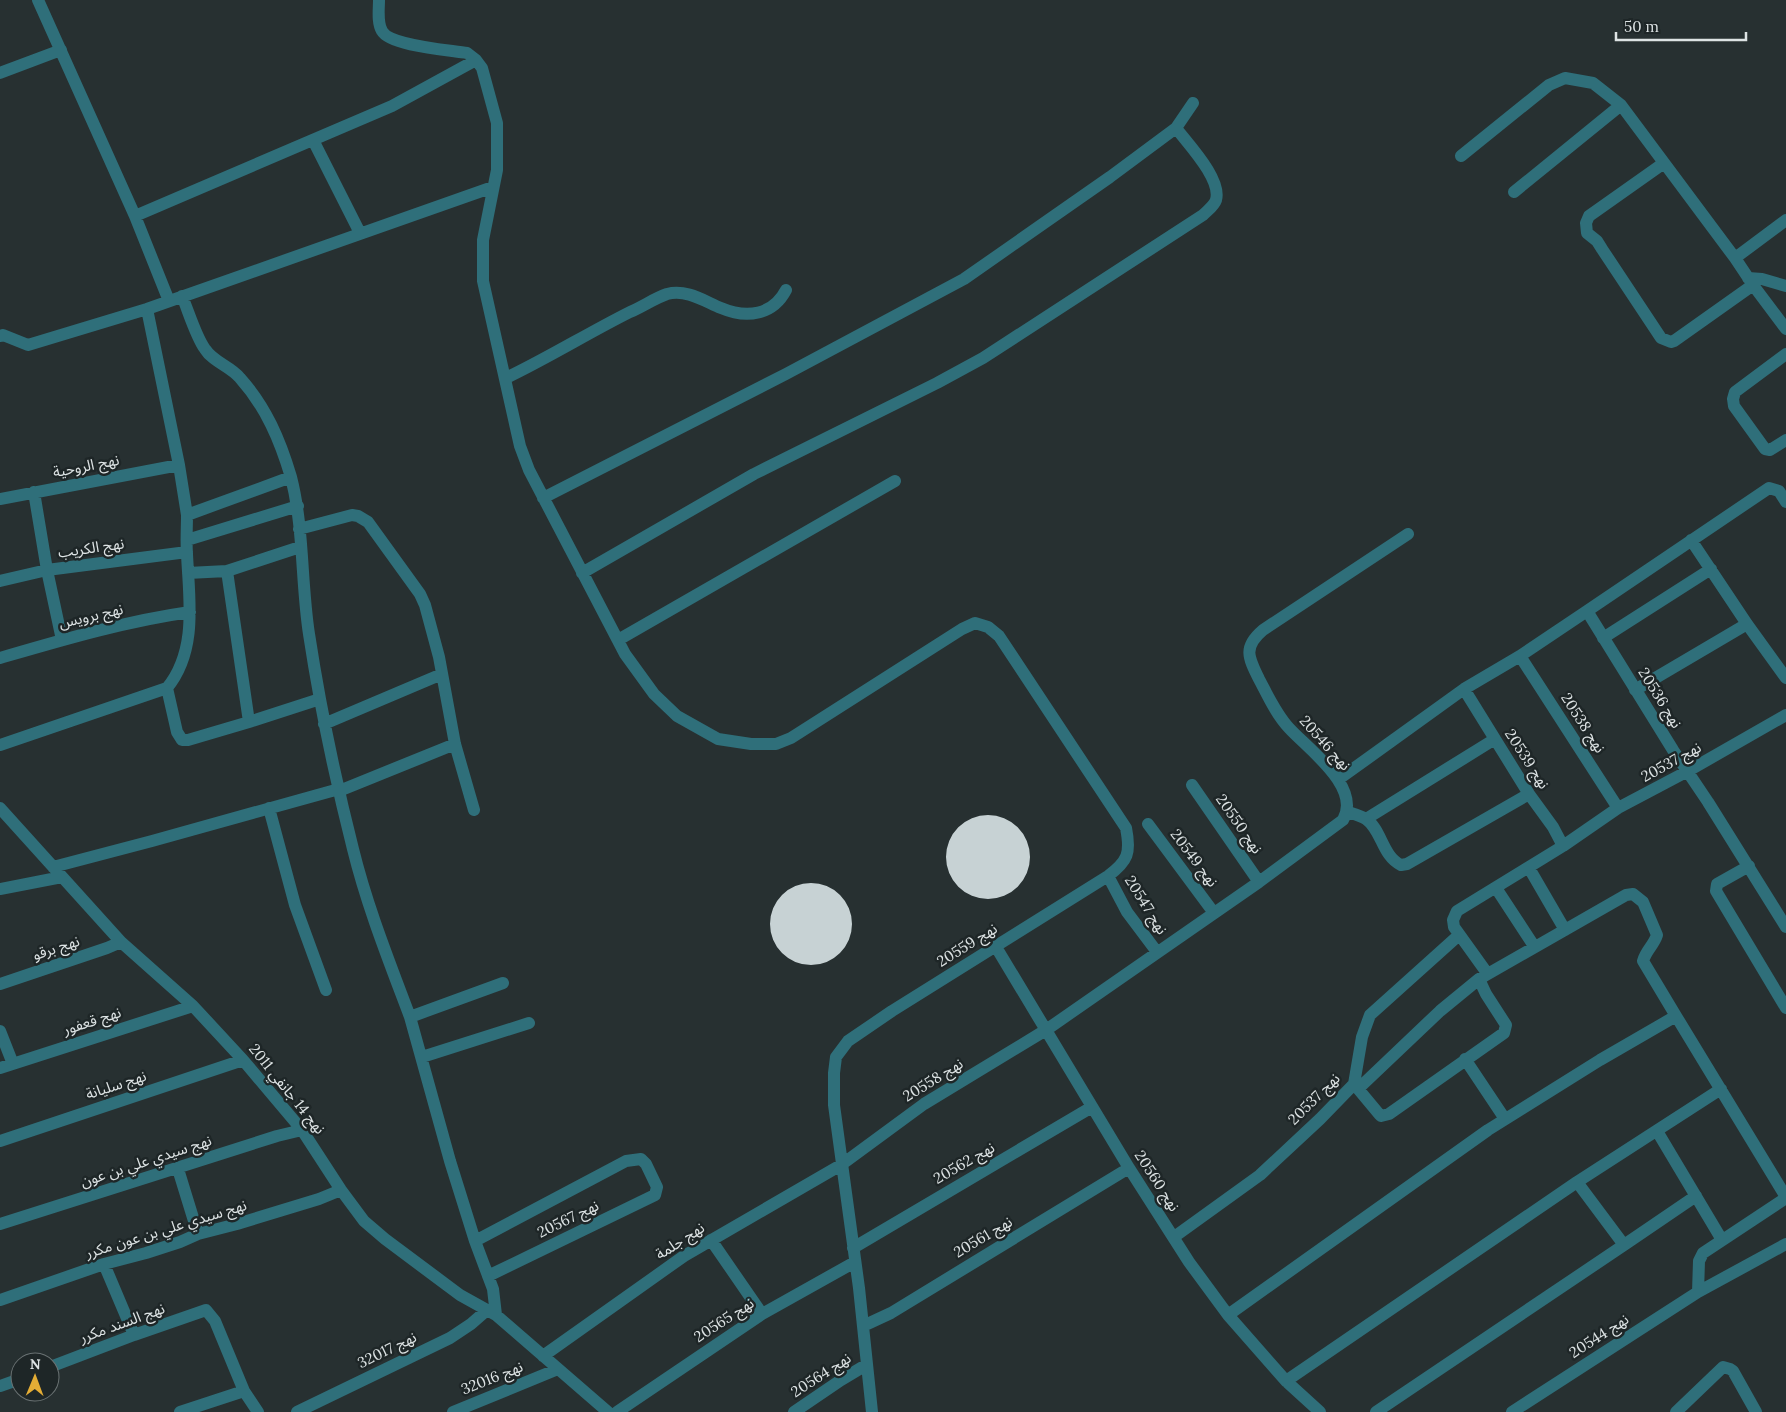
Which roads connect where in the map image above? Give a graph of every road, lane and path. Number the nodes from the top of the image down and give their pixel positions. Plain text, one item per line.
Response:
1 (38, 0) edge
2 (379, 0) edge
3 (61, 50) junction
4 (476, 60) junction
5 (0, 73) edge
6 (1193, 104) dead end
7 (1621, 105) junction
8 (1176, 128) junction
9 (313, 140) junction
10 (1461, 156) dead end
11 (1664, 163) junction
12 (493, 187) junction
13 (1514, 192) dead end
14 (135, 216) junction
15 (1786, 220) edge
16 (360, 233) junction
17 (1735, 258) junction
18 (1751, 281) junction
19 (1786, 286) edge
20 (786, 290) dead end
21 (182, 296) junction
22 (169, 301) junction
23 (147, 309) junction
24 (1786, 329) edge
25 (0, 336) edge
26 (1786, 354) edge
27 (506, 378) junction
28 (1786, 440) edge
29 (179, 465) junction
30 (291, 476) junction
31 (895, 481) dead end
32 (34, 492) junction
33 (543, 498) junction
34 (0, 499) edge
35 (1786, 502) edge
36 (298, 506) junction
37 (187, 515) junction
38 (299, 529) junction
39 (1408, 534) dead end
40 (1690, 540) junction
41 (187, 546) junction
42 (300, 547) junction
43 (47, 570) junction
44 (1711, 570) junction
45 (227, 571) junction
46 (188, 572) junction
47 (582, 572) junction
48 (0, 581) edge
49 (1587, 611) junction
50 (190, 612) junction
51 (1747, 624) junction
52 (1603, 638) junction
53 (62, 640) junction
54 (618, 640) junction
55 (1520, 656) junction
56 (0, 658) edge
57 (442, 674) junction
58 (1786, 678) edge
59 (167, 688) junction
60 (1464, 689) junction
61 (1636, 690) junction
62 (320, 698) junction
63 (1786, 715) edge
64 (249, 722) junction
65 (324, 724) junction
66 (1494, 739) junction
67 (455, 744) junction
68 (0, 745) edge
69 (1688, 771) junction
70 (1338, 779) junction
71 (1192, 785) dead end
72 (339, 790) junction
73 (1529, 794) junction
74 (269, 808) junction
75 (1618, 808) junction
76 (1, 810) edge
77 (474, 810) dead end
78 (1348, 812) junction
79 (1366, 820) junction
80 (1148, 824) dead end
81 (1568, 843) junction
82 (1749, 866) junction
83 (53, 867) junction
84 (1529, 868) junction
85 (1108, 876) junction
86 (62, 877) junction
87 (1259, 882) junction
88 (1496, 888) junction
89 (0, 890) edge
90 (1214, 913) junction
91 (1786, 927) edge
92 (1565, 930) junction
93 (1459, 935) junction
94 (121, 942) junction
95 (1534, 946) junction
96 (996, 947) junction
97 (1157, 952) junction
98 (1483, 976) junction
99 (503, 983) dead end
100 (0, 984) edge
101 (326, 990) dead end
102 (193, 1006) junction
103 (1786, 1008) edge
104 (1676, 1016) junction
105 (410, 1017) junction
106 (529, 1023) dead end
107 (1046, 1030) junction
108 (0, 1031) edge
109 (422, 1058) junction
110 (1465, 1059) junction
111 (243, 1060) junction
112 (13, 1064) junction
113 (0, 1068) edge
114 (1356, 1086) junction
115 (1721, 1088) junction
116 (1092, 1107) junction
117 (1505, 1119) junction
118 (302, 1130) junction
119 (1657, 1130) junction
120 (0, 1140) edge
121 (841, 1165) junction
122 (178, 1168) junction
123 (1124, 1171) junction
124 (1577, 1182) junction
125 (341, 1190) junction
126 (1696, 1196) junction
127 (1786, 1198) edge
128 (0, 1224) edge
129 (198, 1234) junction
130 (1174, 1237) junction
131 (711, 1240) junction
132 (1722, 1240) junction
133 (475, 1241) junction
134 (1786, 1244) edge
135 (1624, 1245) junction
136 (853, 1248) junction
137 (855, 1262) junction
138 (104, 1264) junction
139 (488, 1276) junction
140 (1697, 1288) junction
141 (0, 1300) edge
142 (492, 1313) junction
143 (762, 1314) junction
144 (1228, 1315) junction
145 (863, 1326) junction
146 (134, 1335) junction
147 (543, 1356) junction
148 (60, 1363) edge
149 (866, 1365) junction
150 (558, 1369) junction
151 (1286, 1381) junction
152 (244, 1392) junction
153 (180, 1412) edge
154 (258, 1412) edge
155 (297, 1412) edge
156 (453, 1412) edge
157 (608, 1412) edge
158 (617, 1412) edge
159 (794, 1412) edge
160 (872, 1412) edge
161 (1320, 1412) edge
162 (1376, 1412) edge
163 (1512, 1412) edge
164 (1676, 1412) edge
165 (1755, 1412) edge

1 - 3 street
2 - 4 street
3 - 5 street
3 - 14 street
4 - 9 street
4 - 12 street
6 - 8 street
7 - 10 street
7 - 11 street
7 - 13 street
8 - 33 street
8 - 47 street
9 - 14 street
9 - 16 street
11 - 17 street
11 - 18 street
12 - 16 street
12 - 27 street
14 - 22 street
15 - 17 street
16 - 21 street
17 - 18 street
18 - 19 street
18 - 24 street
20 - 27 street
21 - 22 street
21 - 30 street
22 - 23 street
23 - 25 street
23 - 29 street
26 - 28 street
27 - 33 street
29 - 32 street, نهج الروحية
29 - 37 street
30 - 36 street
30 - 37 street
31 - 54 street
32 - 34 street, نهج الروحية
32 - 43 street
33 - 47 street
35 - 40 street
36 - 38 street
36 - 41 street, نهج الكريب
37 - 41 street
38 - 42 street
38 - 57 street
39 - 70 street, نهج 20546
40 - 44 street
40 - 49 street
41 - 43 street, نهج الكريب
41 - 46 street
42 - 45 street
42 - 62 street
43 - 48 street, نهج الكريب
43 - 53 street
44 - 51 street
44 - 52 street
45 - 46 street
45 - 64 street
46 - 50 street
47 - 54 street
49 - 52 street, نهج 20536
49 - 55 street
50 - 53 street, نهج برويس
50 - 59 street
51 - 58 street
51 - 61 street
52 - 61 street, نهج 20536
53 - 56 street, نهج برويس
54 - 85 street, نهج 20559
55 - 60 street
55 - 75 street, نهج 20538
57 - 65 street
57 - 67 street
59 - 64 street
59 - 68 street
60 - 66 street, نهج 20539
60 - 70 street
61 - 69 street, نهج 20536
62 - 64 street
62 - 65 street
63 - 69 street, نهج 20537
65 - 72 street
66 - 73 street, نهج 20539
66 - 79 street
67 - 72 street
67 - 77 street
69 - 75 street, نهج 20537
69 - 82 street, نهج 20536
70 - 78 street, نهج 20546
71 - 87 street, نهج 20550
72 - 74 street
72 - 105 street
73 - 79 street
73 - 81 street, نهج 20539
74 - 83 street
74 - 101 street
75 - 81 street, نهج 20537
76 - 83 street, نهج 14 جانفي 2011
78 - 79 street
78 - 87 street
80 - 90 street, نهج 20549
81 - 84 street, نهج 20537
82 - 91 street, نهج 20536
82 - 103 street
83 - 86 street, نهج 14 جانفي 2011
84 - 88 street, نهج 20537
84 - 92 street
85 - 96 street, نهج 20559
85 - 97 street, نهج 20547
86 - 89 street
86 - 94 street, نهج 14 جانفي 2011
87 - 90 street
88 - 93 street, نهج 20537
88 - 95 street
90 - 97 street
92 - 95 street
92 - 104 street
93 - 98 street
93 - 114 street, نهج 20537
94 - 100 street, نهج برقو
94 - 102 street, نهج 14 جانفي 2011
95 - 98 street
96 - 107 street, نهج 20560
96 - 121 street, نهج 20559
97 - 107 street
98 - 110 street
98 - 114 street
99 - 105 street
102 - 111 street, نهج 14 جانفي 2011
102 - 112 street, نهج قعفور
104 - 115 street
104 - 117 street
105 - 109 street
106 - 109 street
107 - 116 street, نهج 20560
107 - 121 street, نهج 20558
108 - 112 street
109 - 133 street
110 - 114 street
110 - 117 street
111 - 118 street, نهج 14 جانفي 2011
111 - 120 street, نهج سليانة
112 - 113 street, نهج قعفور
114 - 130 street, نهج 20537
115 - 119 street
115 - 127 street
116 - 123 street, نهج 20560
116 - 136 street, نهج 20562
117 - 144 street
118 - 122 street, نهج سيدي علي بن عون
118 - 125 street, نهج 14 جانفي 2011
119 - 124 street
119 - 126 street
121 - 131 street, نهج جلمة
121 - 136 street
122 - 128 street, نهج سيدي علي بن عون
122 - 129 street
123 - 130 street, نهج 20560
123 - 145 street, نهج 20561
124 - 135 street
124 - 151 street
125 - 129 street, نهج سيدي علي بن عون مكرر
125 - 142 street, نهج 14 جانفي 2011
126 - 132 street
126 - 135 street
127 - 132 street
129 - 138 street, نهج سيدي علي بن عون مكرر
130 - 144 street, نهج 20560
131 - 143 street
131 - 147 street, نهج جلمة
132 - 140 street
133 - 139 street
133 - 139 street, نهج 20567
134 - 140 street, نهج 20544
135 - 162 street
136 - 137 street
137 - 143 street, نهج 20565
137 - 145 street
138 - 141 street, نهج سيدي علي بن عون مكرر
138 - 146 street
139 - 142 street
140 - 163 street, نهج 20544
142 - 147 street, نهج 14 جانفي 2011
142 - 155 street, نهج 32017
143 - 158 street, نهج 20565
144 - 151 street, نهج 20560
145 - 149 street
146 - 148 street, نهج السند مكرر
146 - 152 street, نهج السند مكرر
147 - 150 street, نهج 14 جانفي 2011
149 - 159 street, نهج 20564
149 - 160 street
150 - 156 street, نهج 32016
150 - 157 street, نهج 14 جانفي 2011
151 - 161 street, نهج 20560
152 - 153 street
152 - 154 street
164 - 165 street

